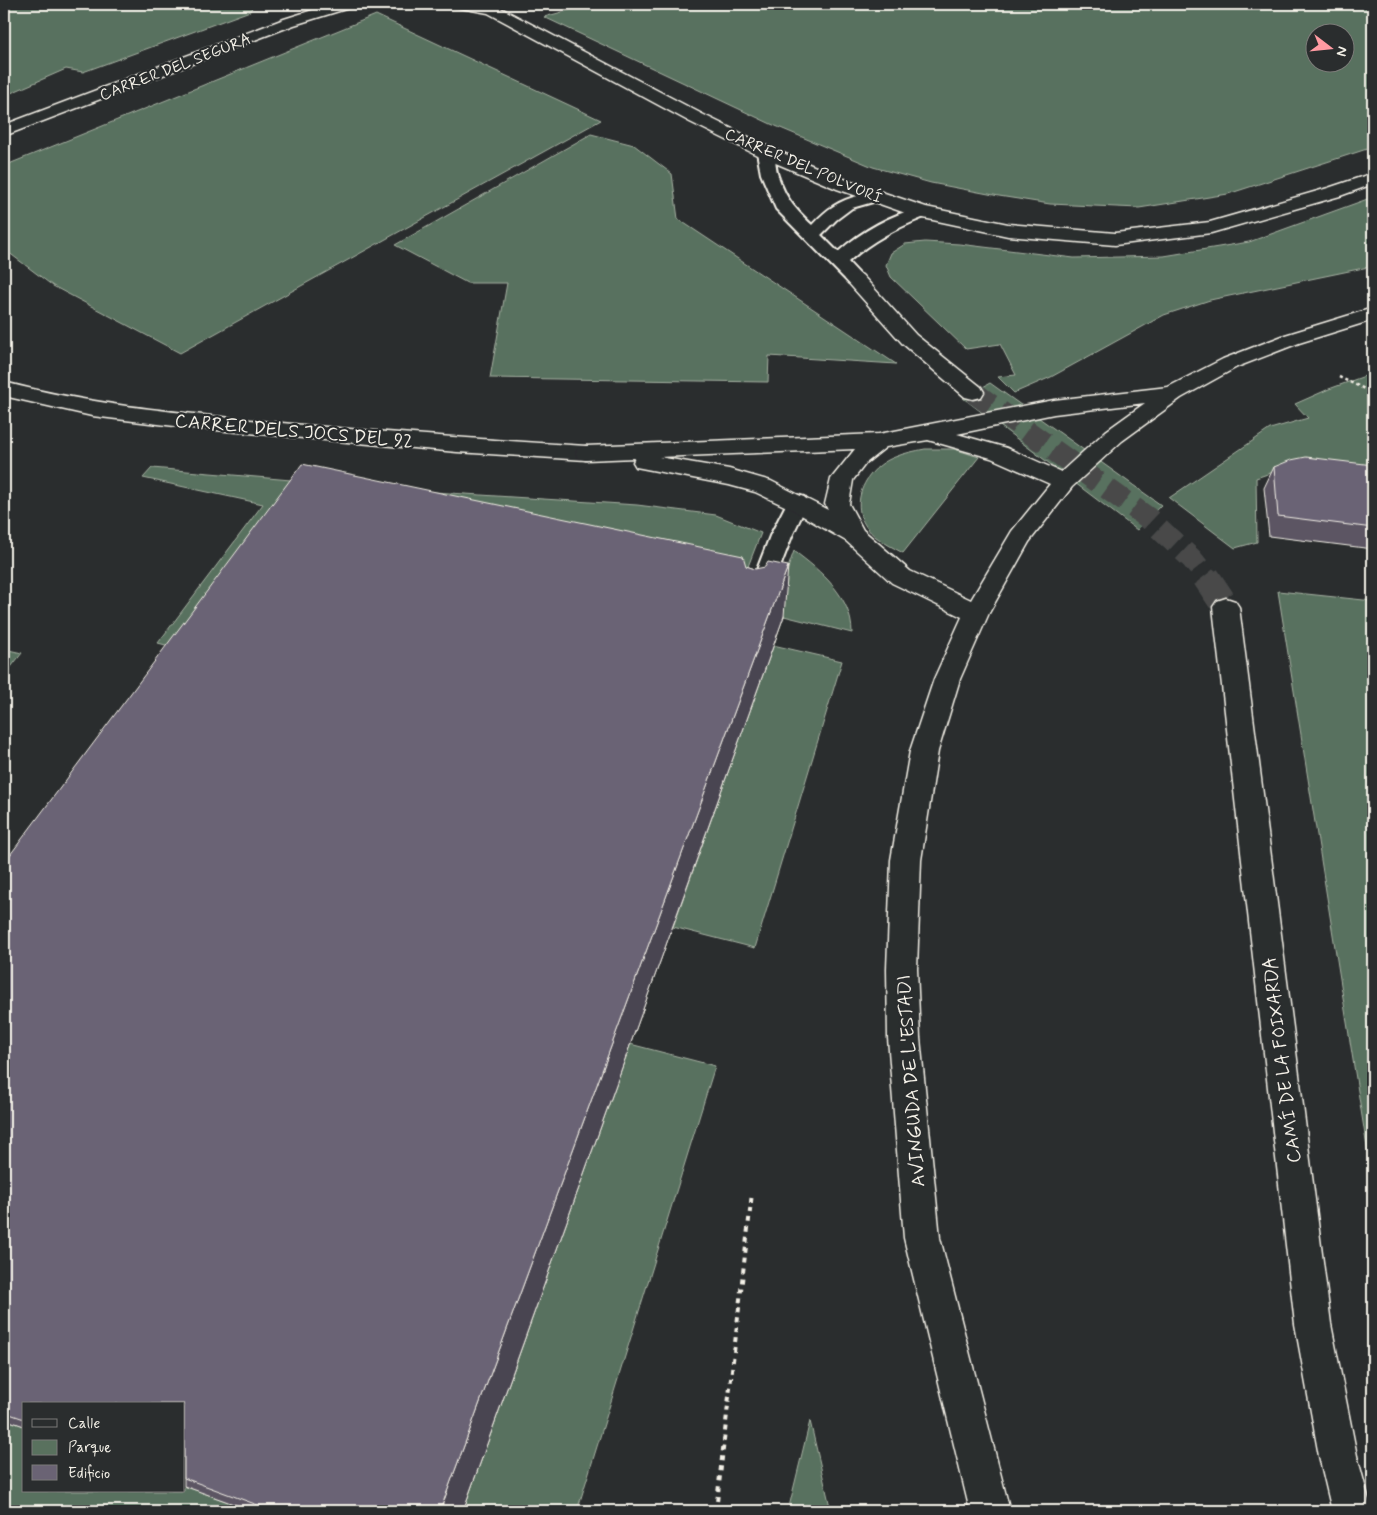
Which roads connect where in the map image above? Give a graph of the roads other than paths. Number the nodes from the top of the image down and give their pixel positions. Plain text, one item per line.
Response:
1 (307, 4) edge
2 (460, 4) edge
3 (342, 5) edge
4 (492, 6) edge
5 (4, 131) edge
6 (765, 152) junction
7 (1373, 178) edge
8 (874, 196) junction
9 (921, 212) junction
10 (811, 236) junction
11 (837, 262) junction
12 (856, 278) joint
13 (1368, 317) edge
14 (4, 389) edge
15 (973, 392) tunnel mouth
16 (1173, 393) junction
17 (928, 433) junction
18 (879, 441) junction
19 (586, 453) junction
20 (1064, 482) junction
21 (797, 502) junction
22 (854, 536) junction
23 (1226, 607) tunnel mouth
24 (753, 609) edge
25 (976, 613) junction
26 (990, 1511) edge
27 (1352, 1511) edge

1 - 3 lane
2 - 4 street, CARRER DEL POLVORÍ
3 - 5 street, CARRER DEL SEGURA
4 - 6 street, CARRER DEL POLVORÍ
6 - 8 street, CARRER DEL POLVORÍ
6 - 10 lane
7 - 9 street, CARRER DEL POLVORÍ
8 - 9 street, CARRER DEL POLVORÍ
8 - 10 lane
9 - 11 lane
10 - 11 lane
11 - 12 lane
12 - 15 street
13 - 16 street, AVINGUDA DE L'ESTADI
14 - 19 street, CARRER DELS JOCS DEL 92
16 - 17 street
16 - 20 street, AVINGUDA DE L'ESTADI
17 - 18 street
17 - 20 street
18 - 19 street
18 - 22 street
19 - 21 street
20 - 25 street, AVINGUDA DE L'ESTADI
21 - 22 street
21 - 24 lane
22 - 25 street
23 - 27 street, CAMÍ DE LA FOIXARDA
25 - 26 street, AVINGUDA DE L'ESTADI

